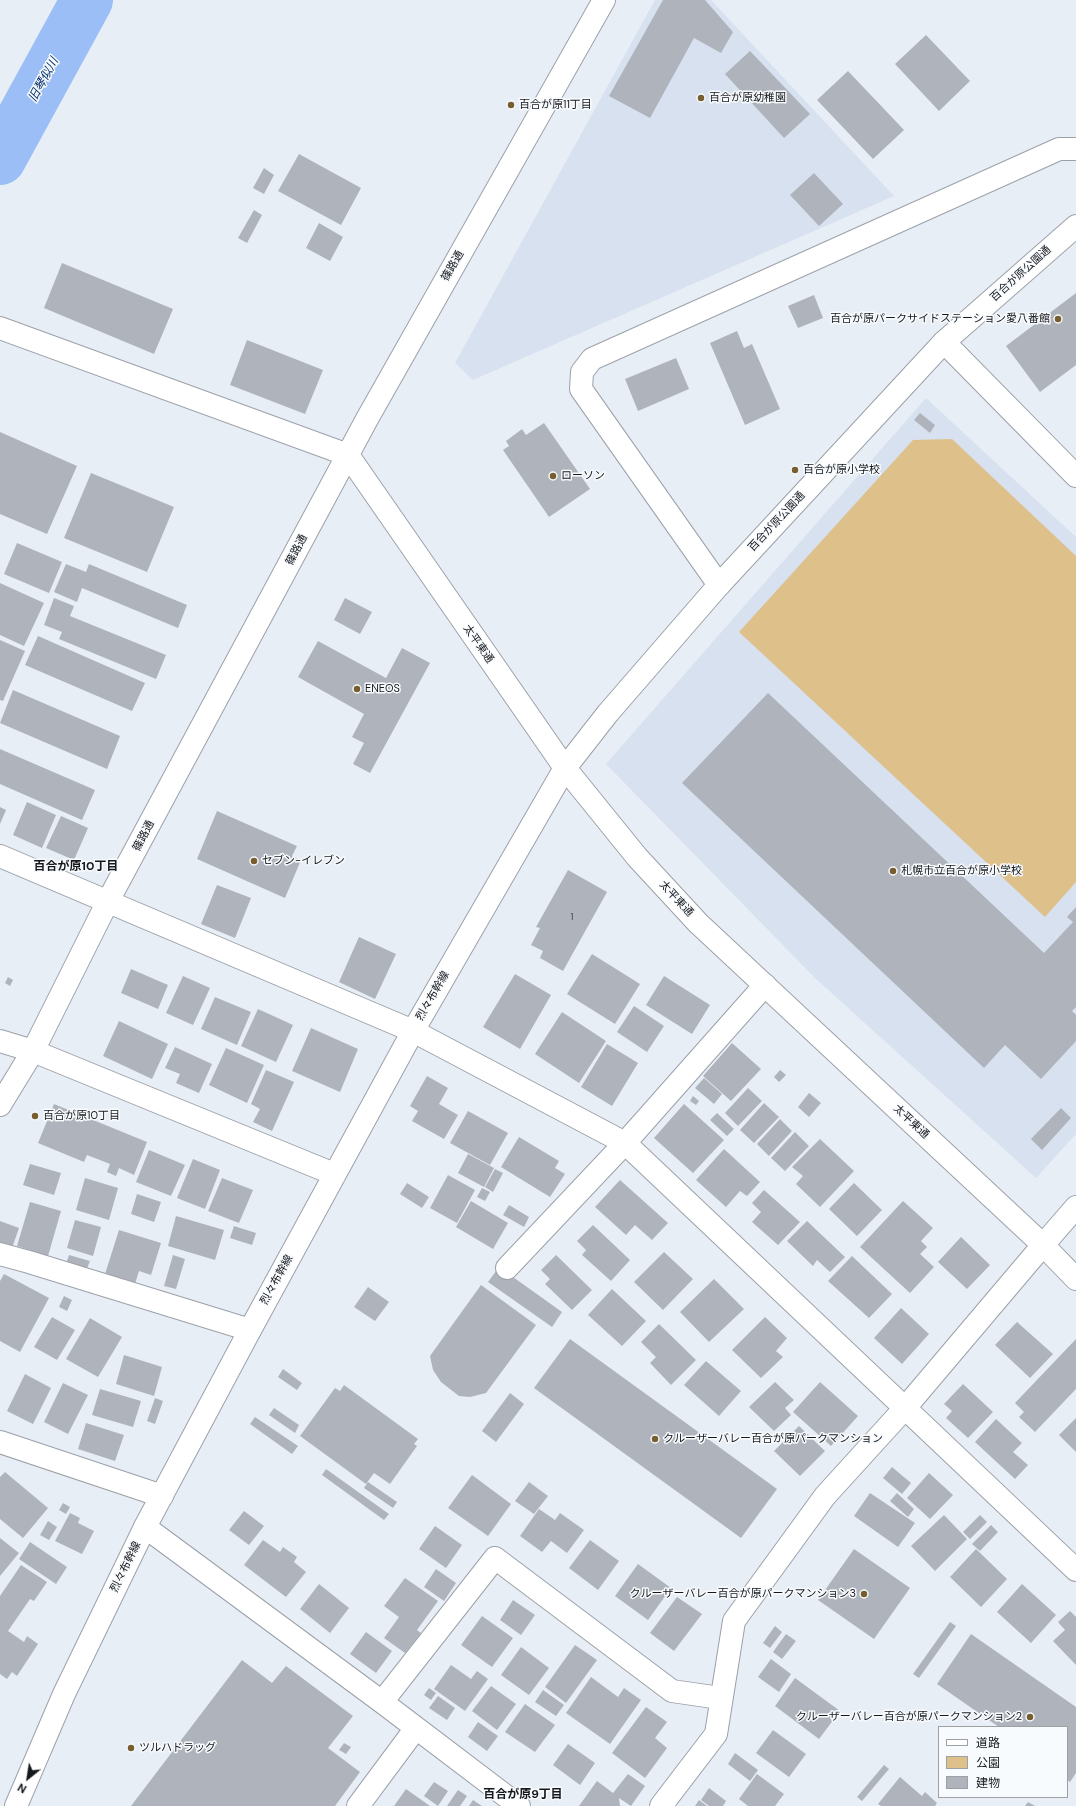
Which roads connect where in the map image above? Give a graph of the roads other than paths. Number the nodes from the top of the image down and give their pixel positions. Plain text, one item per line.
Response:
1 (604, 0) edge
2 (1076, 149) edge
3 (1076, 226) edge
4 (0, 328) edge
5 (944, 342) junction
6 (348, 455) junction
7 (1076, 476) edge
8 (719, 585) junction
9 (565, 768) junction
10 (0, 856) edge
11 (108, 902) junction
12 (765, 985) junction
13 (413, 1030) junction
14 (0, 1041) edge
15 (33, 1051) junction
16 (0, 1105) edge
17 (625, 1143) junction
18 (334, 1174) junction
19 (1076, 1207) edge
20 (1043, 1245) junction
21 (0, 1254) edge
22 (508, 1268) dead end
23 (1076, 1279) edge
24 (250, 1330) junction
25 (905, 1408) junction
26 (3, 1448) edge
27 (162, 1496) junction
28 (145, 1527) junction
29 (1076, 1570) edge
30 (720, 1698) junction
31 (382, 1702) junction
32 (416, 1728) junction
33 (16, 1806) edge
34 (358, 1806) edge
35 (519, 1806) edge
36 (661, 1806) edge

1 - 6 street, 篠路通
2 - 8 street
3 - 5 street, 百合が原公園通
4 - 6 street
5 - 7 street
5 - 8 street, 百合が原公園通
6 - 9 street, 太平東通
6 - 11 street, 篠路通
8 - 9 street, 百合が原公園通
9 - 12 street, 太平東通
9 - 13 street, 烈々布幹線
10 - 11 street
11 - 13 street
11 - 15 street, 篠路通
12 - 17 street
12 - 20 street, 太平東通
13 - 17 street
13 - 18 street, 烈々布幹線
14 - 15 street
15 - 16 street, 篠路通
15 - 18 street
17 - 22 street
17 - 25 street
18 - 24 street, 烈々布幹線
19 - 20 street
20 - 23 street, 太平東通
20 - 25 street
21 - 24 street
24 - 27 street, 烈々布幹線
25 - 29 street
25 - 30 street
26 - 27 street
27 - 28 street, 烈々布幹線
28 - 31 street
28 - 33 street, 烈々布幹線
30 - 31 street
30 - 36 street
31 - 32 street
32 - 34 street
32 - 35 street

